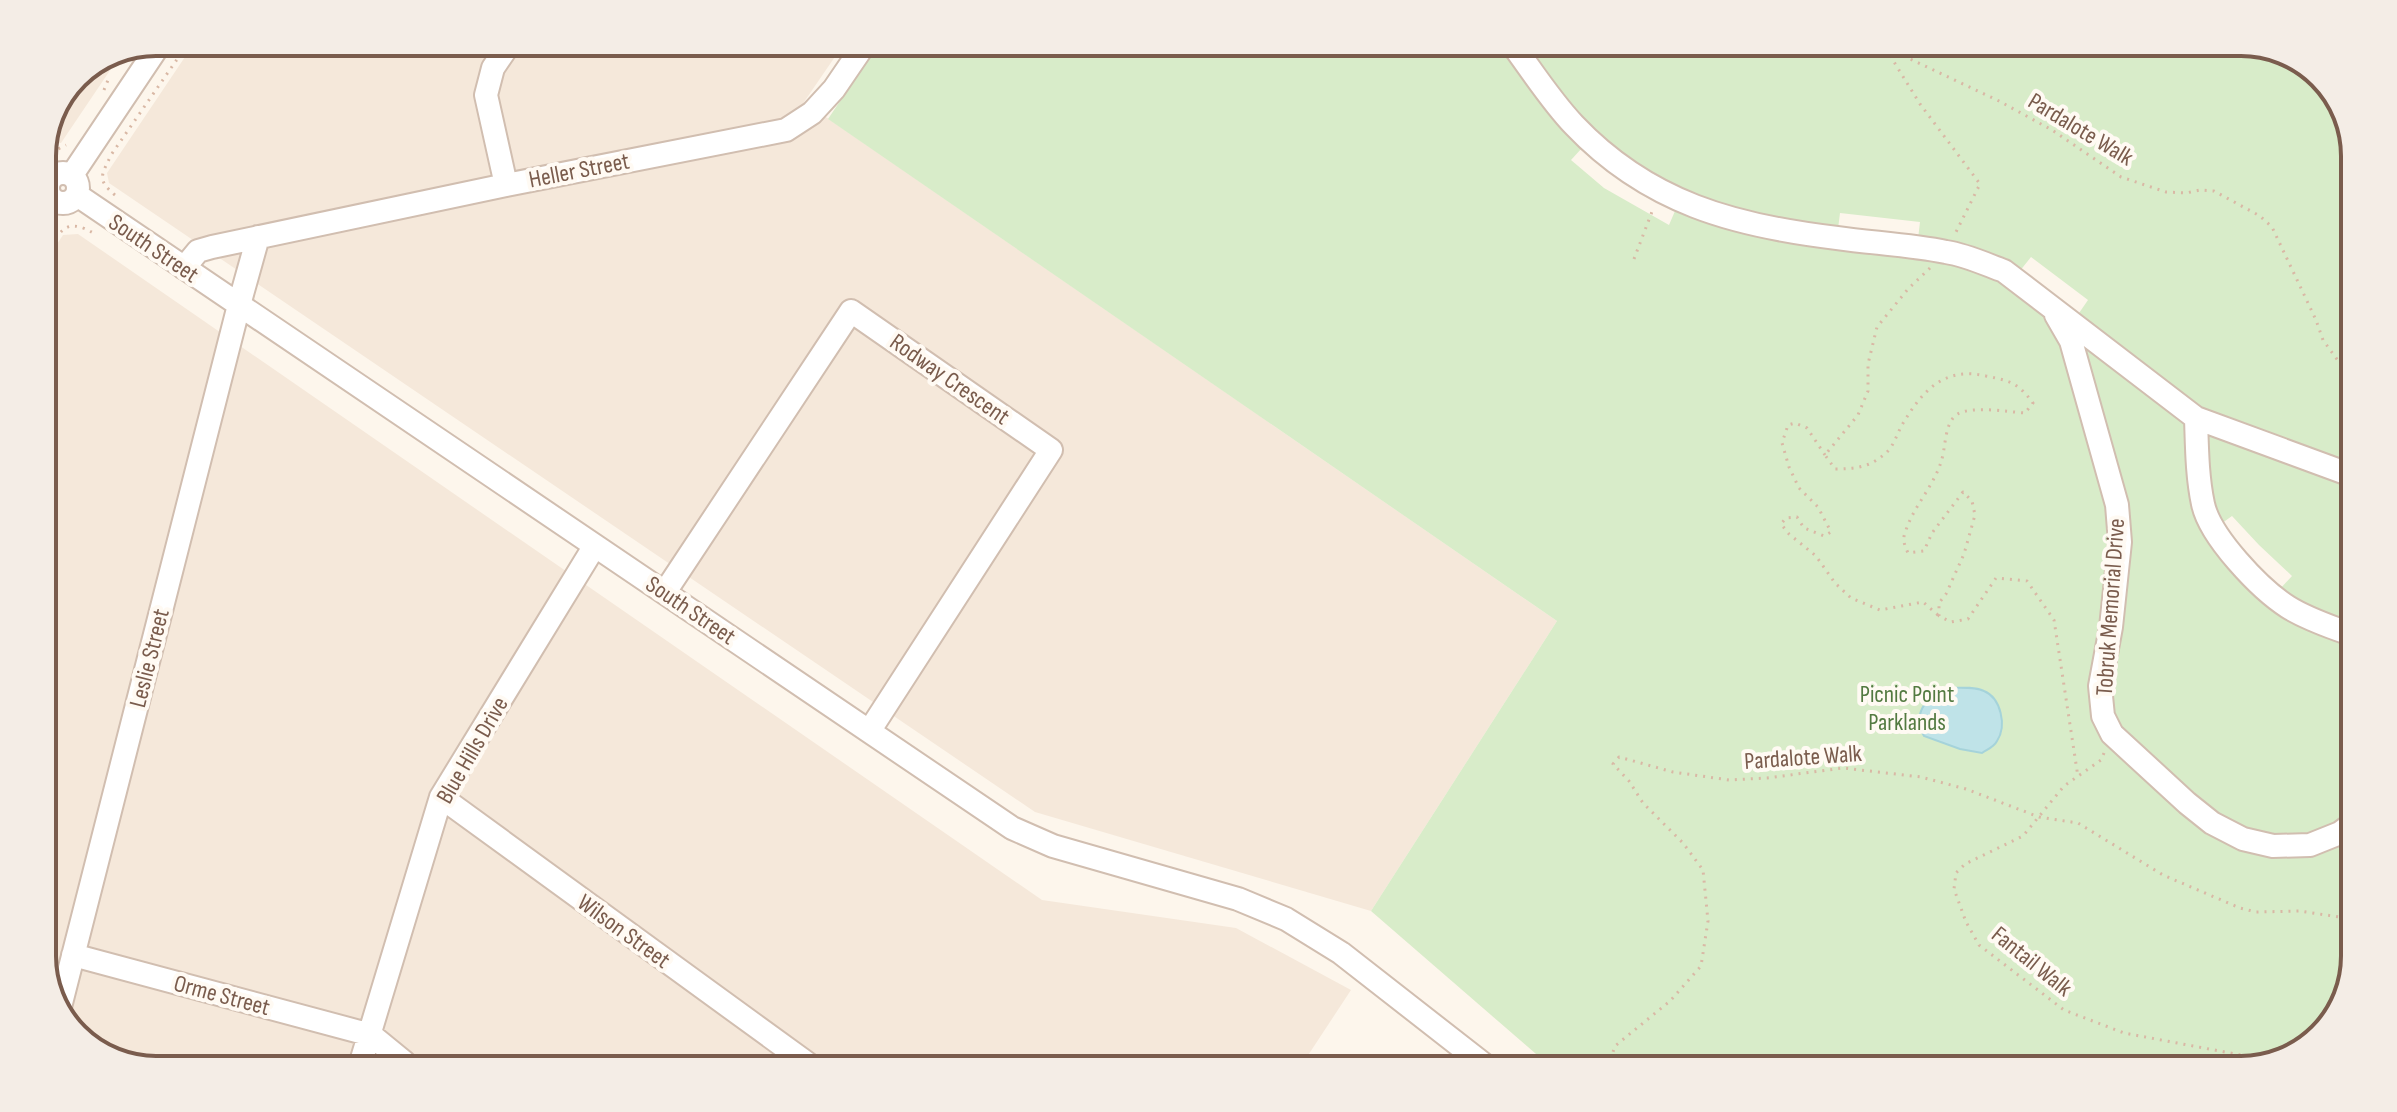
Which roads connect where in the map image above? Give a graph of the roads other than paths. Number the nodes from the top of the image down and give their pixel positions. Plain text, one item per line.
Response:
1 (501, 56) edge
2 (856, 56) edge
3 (1521, 56) edge
4 (151, 57) edge
5 (60, 184) edge
6 (506, 185) junction
7 (258, 237) junction
8 (184, 268) junction
9 (239, 305) junction
10 (2052, 307) junction
11 (2196, 418) junction
12 (2341, 471) edge
13 (594, 547) junction
14 (665, 592) junction
15 (2341, 634) edge
16 (870, 730) junction
17 (441, 797) junction
18 (2341, 832) edge
19 (73, 955) junction
20 (63, 994) edge
21 (371, 1035) junction
22 (363, 1056) edge
23 (397, 1056) edge
24 (797, 1056) edge
25 (1473, 1056) edge

1 - 6 street
2 - 6 street, Heller Street
3 - 10 street, Tobruk Memorial Drive
4 - 5 street
5 - 8 street, South Street
6 - 7 street, Heller Street
7 - 8 street, Heller Street
7 - 9 street
8 - 9 street, South Street
9 - 13 street, South Street
9 - 19 street, Leslie Street
10 - 11 street, Tobruk Memorial Drive
10 - 18 street, Tobruk Memorial Drive
11 - 12 street, Tobruk Memorial Drive
11 - 15 street
13 - 14 street, South Street
13 - 17 street, Blue Hills Drive
14 - 16 street, South Street
14 - 16 street, Rodway Crescent
16 - 25 street, South Street
17 - 21 street, Blue Hills Drive
17 - 24 street, Wilson Street
19 - 20 street, Leslie Street
19 - 21 street, Orme Street
21 - 22 street, Blue Hills Drive
21 - 23 street

